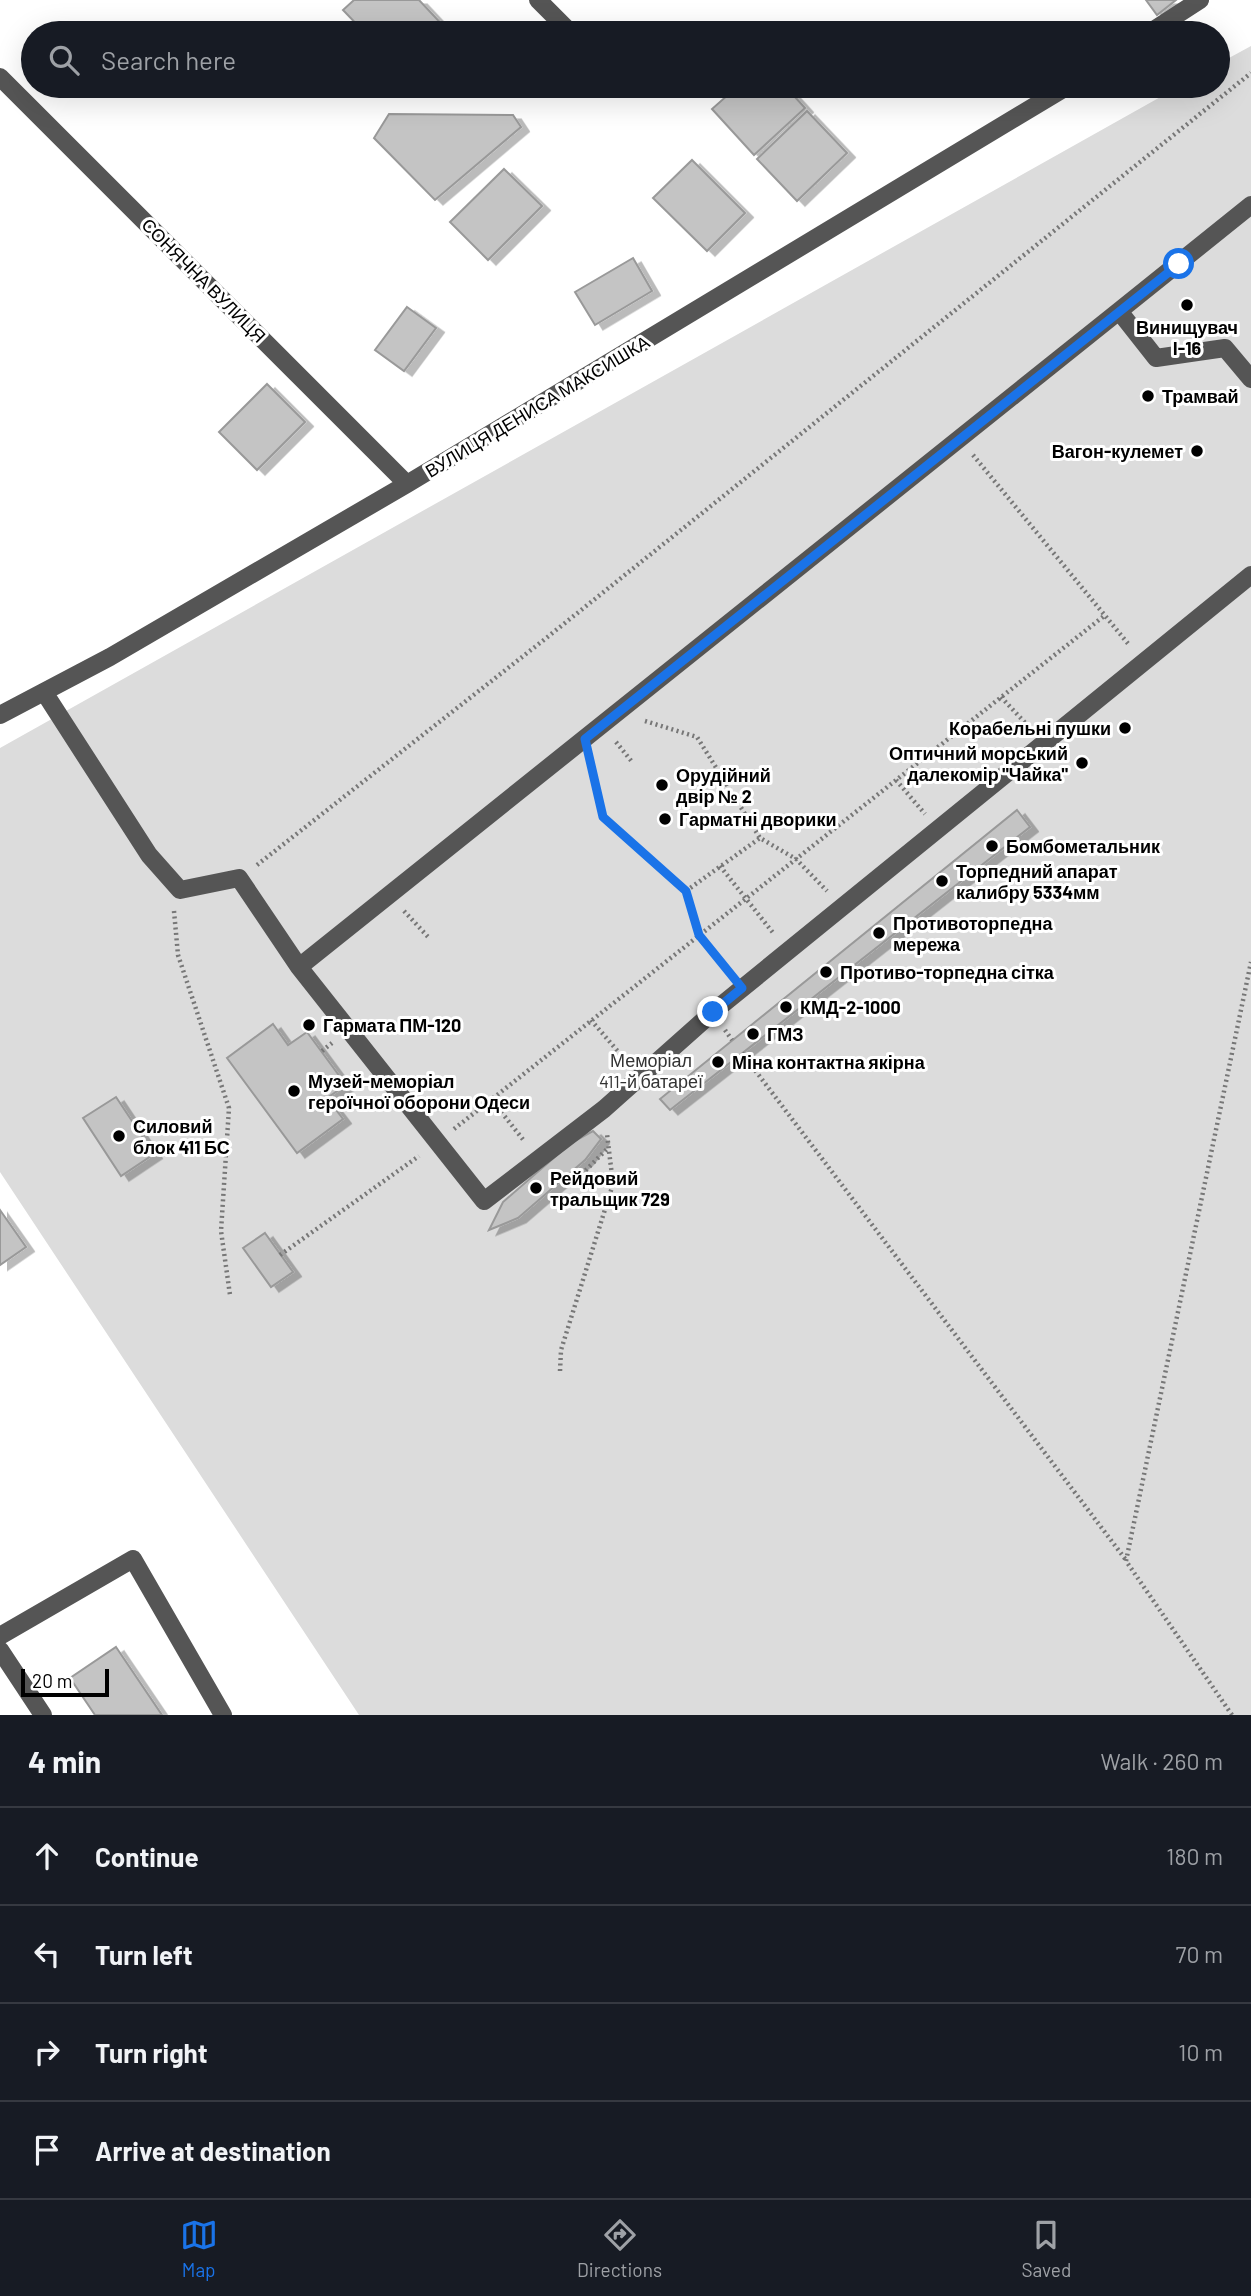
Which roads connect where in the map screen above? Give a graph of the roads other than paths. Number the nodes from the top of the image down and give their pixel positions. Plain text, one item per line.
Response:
1 (538, 0) edge
2 (1200, 0) edge
3 (559, 21) edge
4 (1168, 21) edge
5 (0, 77) edge
6 (1048, 98) edge
7 (1251, 205) edge
8 (1119, 311) junction
9 (1251, 379) edge
10 (407, 484) junction
11 (1251, 575) edge
12 (44, 692) junction
13 (0, 715) edge
14 (299, 967) junction
15 (0, 1636) edge
16 (0, 1650) edge
17 (43, 1715) edge
18 (223, 1715) edge

1 - 3 street
2 - 4 street
5 - 10 street, СОНЯЧНА ВУЛИЦЯ
6 - 10 street, ВУЛИЦЯ ДЕНИСА МАКСИШКА
7 - 8 street
8 - 9 street
8 - 14 street
10 - 12 street, ВУЛИЦЯ ДЕНИСА МАКСИШКА
11 - 14 street
12 - 13 street, ВУЛИЦЯ ДЕНИСА МАКСИШКА
12 - 14 street
15 - 18 street
16 - 17 street

